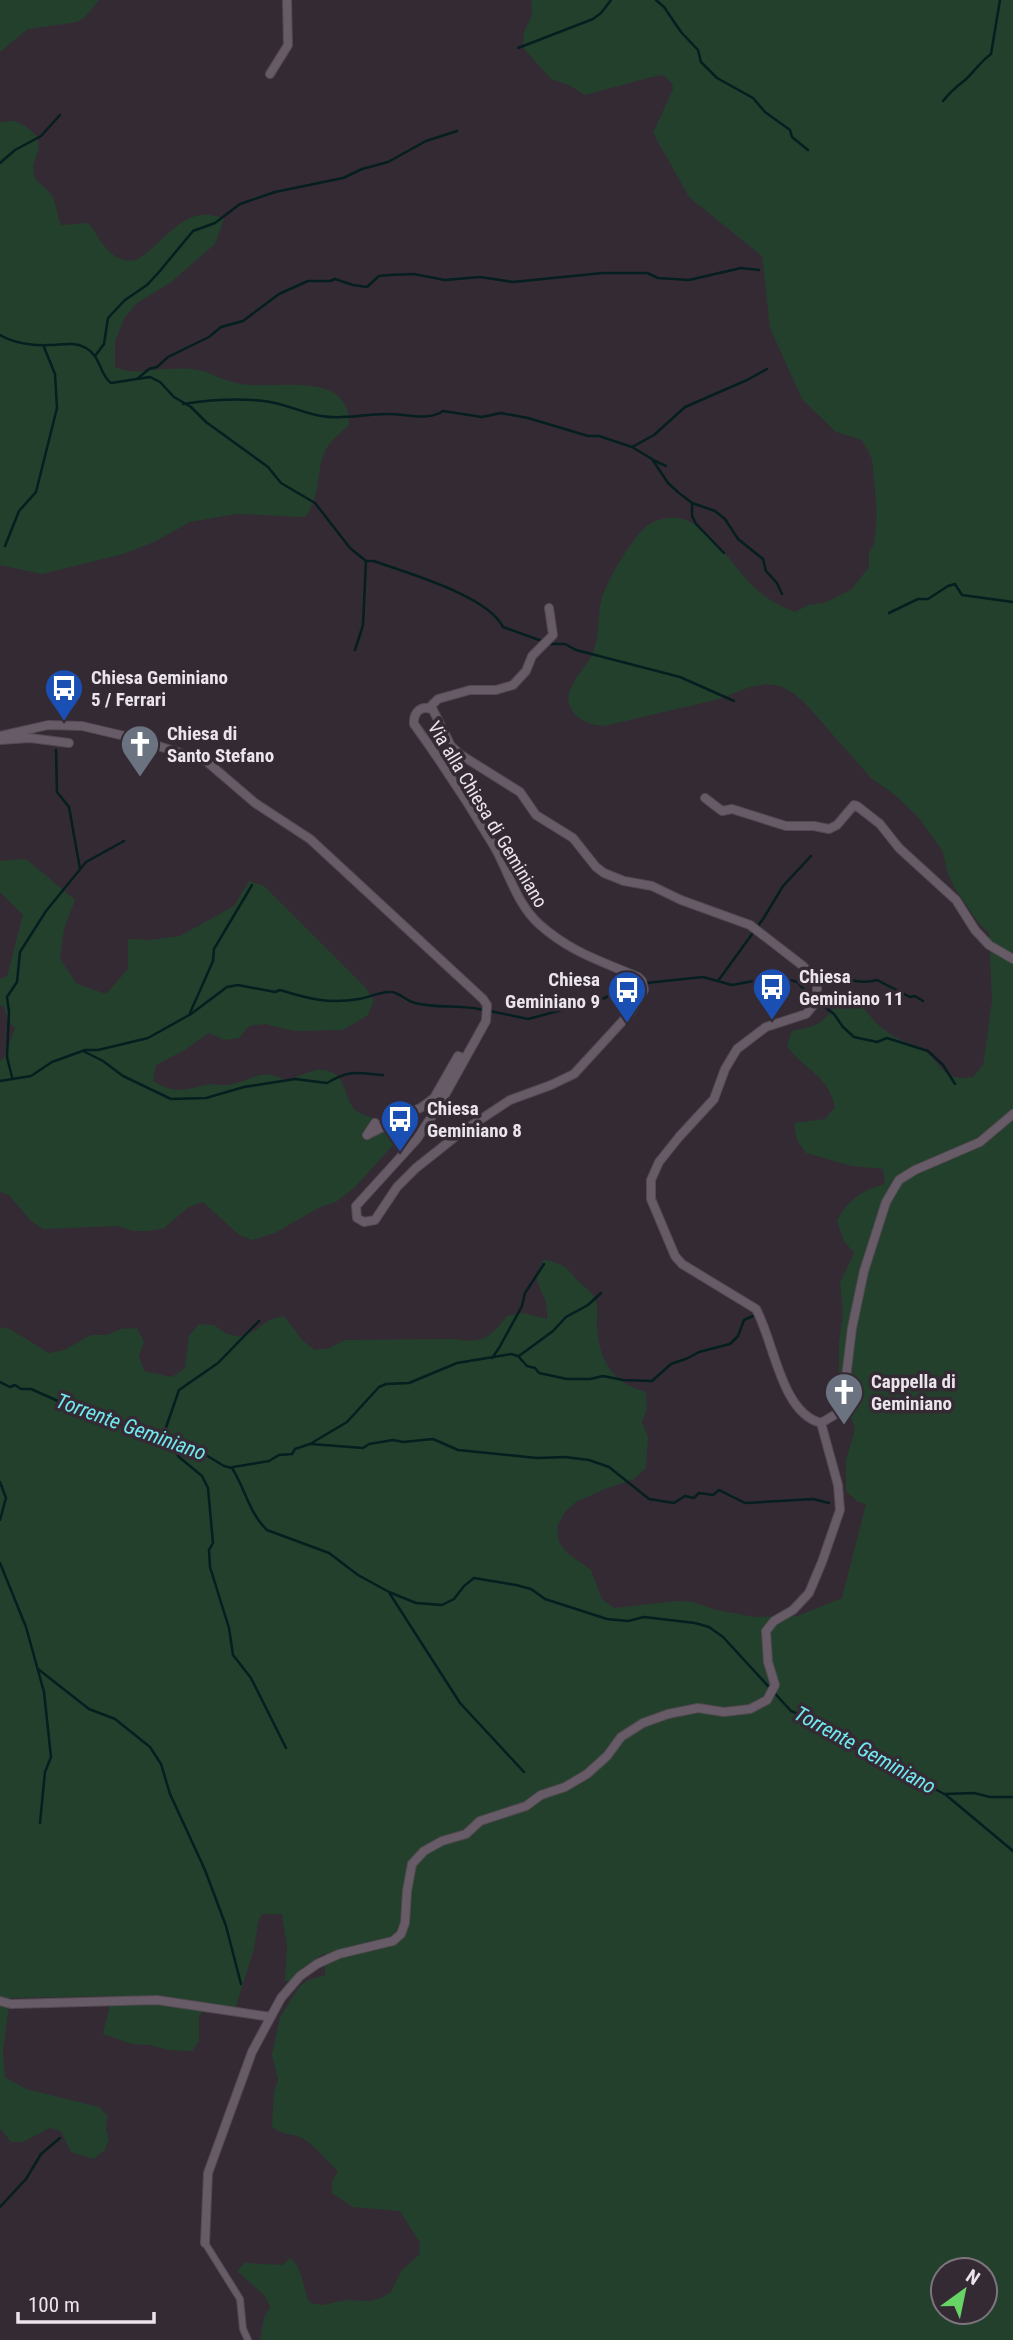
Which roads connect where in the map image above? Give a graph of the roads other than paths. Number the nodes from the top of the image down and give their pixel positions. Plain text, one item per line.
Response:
1 (286, 0) edge
2 (270, 74) dead end
3 (548, 608) dead end
4 (429, 708) junction
5 (1, 739) edge
6 (69, 743) dead end
7 (705, 798) dead end
8 (1013, 959) edge
9 (465, 1059) junction
10 (1013, 1115) edge
11 (376, 1123) dead end
12 (821, 1423) junction
13 (0, 2001) edge
14 (271, 2017) junction
15 (205, 2243) joint
16 (248, 2340) edge

1 - 2 street
3 - 4 street
4 - 9 street, Via alla Chiesa di Geminiano
4 - 12 street, Via alla Chiesa di Geminiano
5 - 6 street
5 - 9 street, Via alla Chiesa di Geminiano
7 - 8 street
9 - 11 street
10 - 12 street
12 - 14 street
13 - 14 street
14 - 15 street
15 - 16 street

